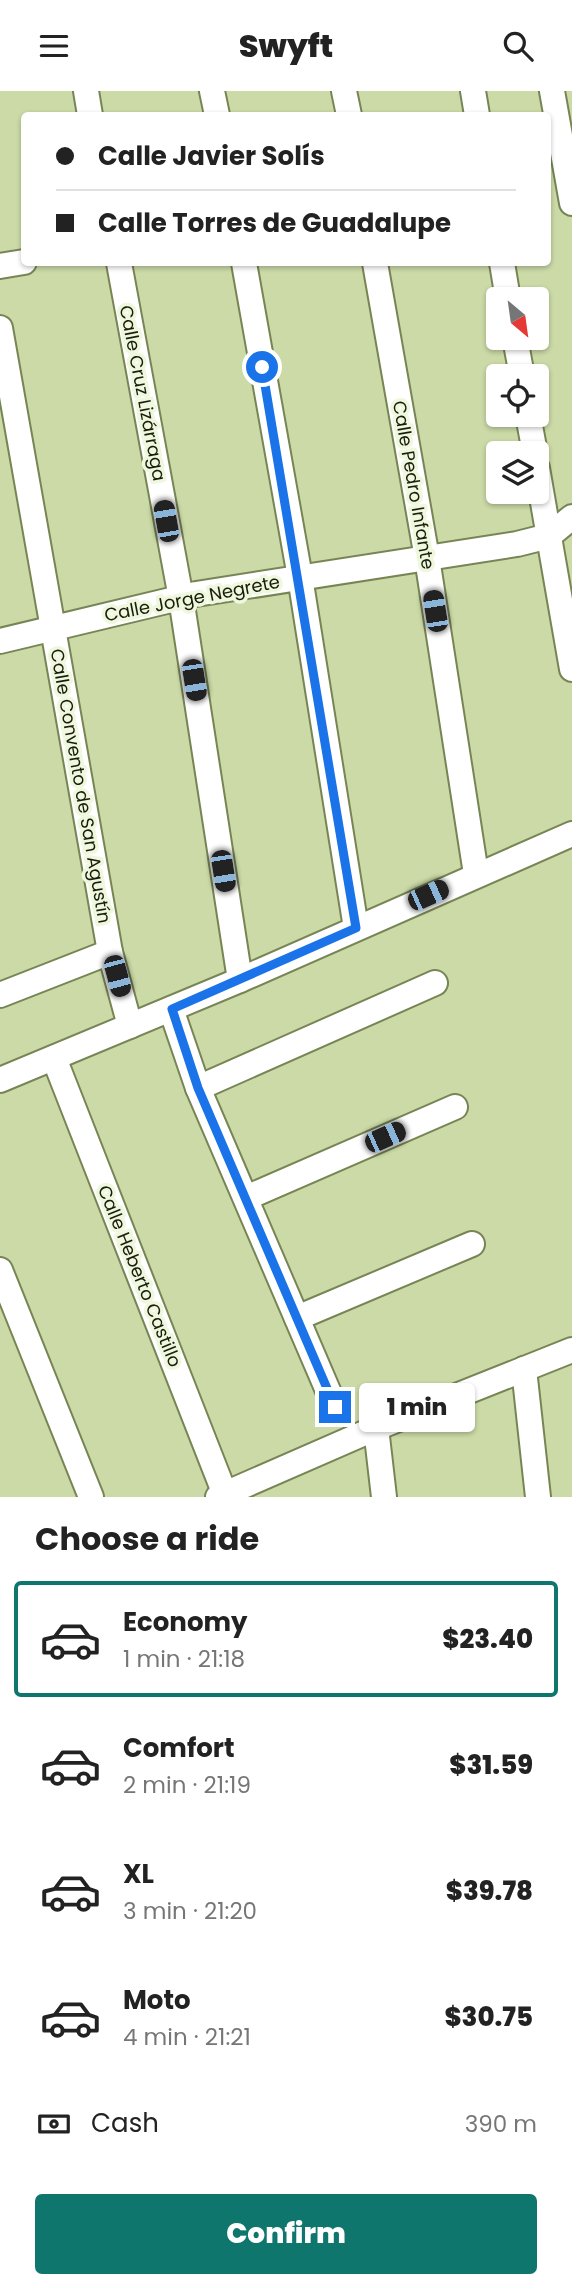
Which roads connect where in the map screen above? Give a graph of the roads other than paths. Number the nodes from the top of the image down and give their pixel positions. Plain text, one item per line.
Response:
1 (86, 91) edge
2 (212, 91) edge
3 (344, 91) edge
4 (472, 91) edge
5 (552, 91) edge
6 (90, 112) edge
7 (216, 112) edge
8 (348, 112) edge
9 (476, 112) edge
10 (564, 113) edge
11 (572, 203) edge
12 (21, 262) edge
13 (0, 266) edge
14 (119, 266) edge
15 (245, 266) edge
16 (376, 266) edge
17 (502, 266) edge
18 (506, 287) edge
19 (0, 328) edge
20 (543, 504) edge
21 (572, 517) edge
22 (549, 537) junction
23 (427, 558) junction
24 (300, 577) junction
25 (181, 598) junction
26 (54, 627) junction
27 (0, 641) edge
28 (572, 669) edge
29 (572, 834) edge
30 (476, 874) junction
31 (356, 928) junction
32 (110, 951) junction
33 (240, 980) junction
34 (435, 983) dead end
35 (0, 995) edge
36 (172, 1009) junction
37 (130, 1026) junction
38 (54, 1058) junction
39 (0, 1080) edge
40 (198, 1088) junction
41 (455, 1107) dead end
42 (246, 1198) junction
43 (472, 1244) dead end
44 (0, 1270) edge
45 (297, 1318) junction
46 (572, 1350) edge
47 (524, 1369) junction
48 (335, 1407) dead end
49 (376, 1428) junction
50 (223, 1496) edge
51 (91, 1497) edge
52 (384, 1497) edge
53 (538, 1497) edge

1 - 6 street
2 - 7 street
3 - 8 street
4 - 9 street
5 - 10 street
10 - 11 street
12 - 13 street
14 - 25 street, Calle Cruz Lizárraga
15 - 24 street
16 - 23 street, Calle Pedro Infante
17 - 18 street
19 - 26 street, Calle Convento de San Agustín
20 - 22 street
21 - 22 street
22 - 23 street, Calle Jorge Negrete
22 - 28 street
23 - 24 street, Calle Jorge Negrete
23 - 30 street, Calle Pedro Infante
24 - 25 street, Calle Jorge Negrete
24 - 31 street
25 - 26 street, Calle Jorge Negrete
25 - 33 street, Calle Cruz Lizárraga
26 - 27 street, Calle Jorge Negrete
26 - 32 street, Calle Convento de San Agustín
29 - 30 street
30 - 31 street
31 - 33 street
32 - 35 street
32 - 37 street, Calle Convento de San Agustín
33 - 36 street
34 - 40 street
36 - 37 street
36 - 40 street
37 - 38 street
38 - 39 street
38 - 50 street, Calle Heberto Castillo
40 - 42 street
41 - 42 street
42 - 45 street
43 - 45 street
44 - 51 street
45 - 48 street
46 - 47 street
47 - 49 street
47 - 53 street
49 - 50 street
49 - 52 street

